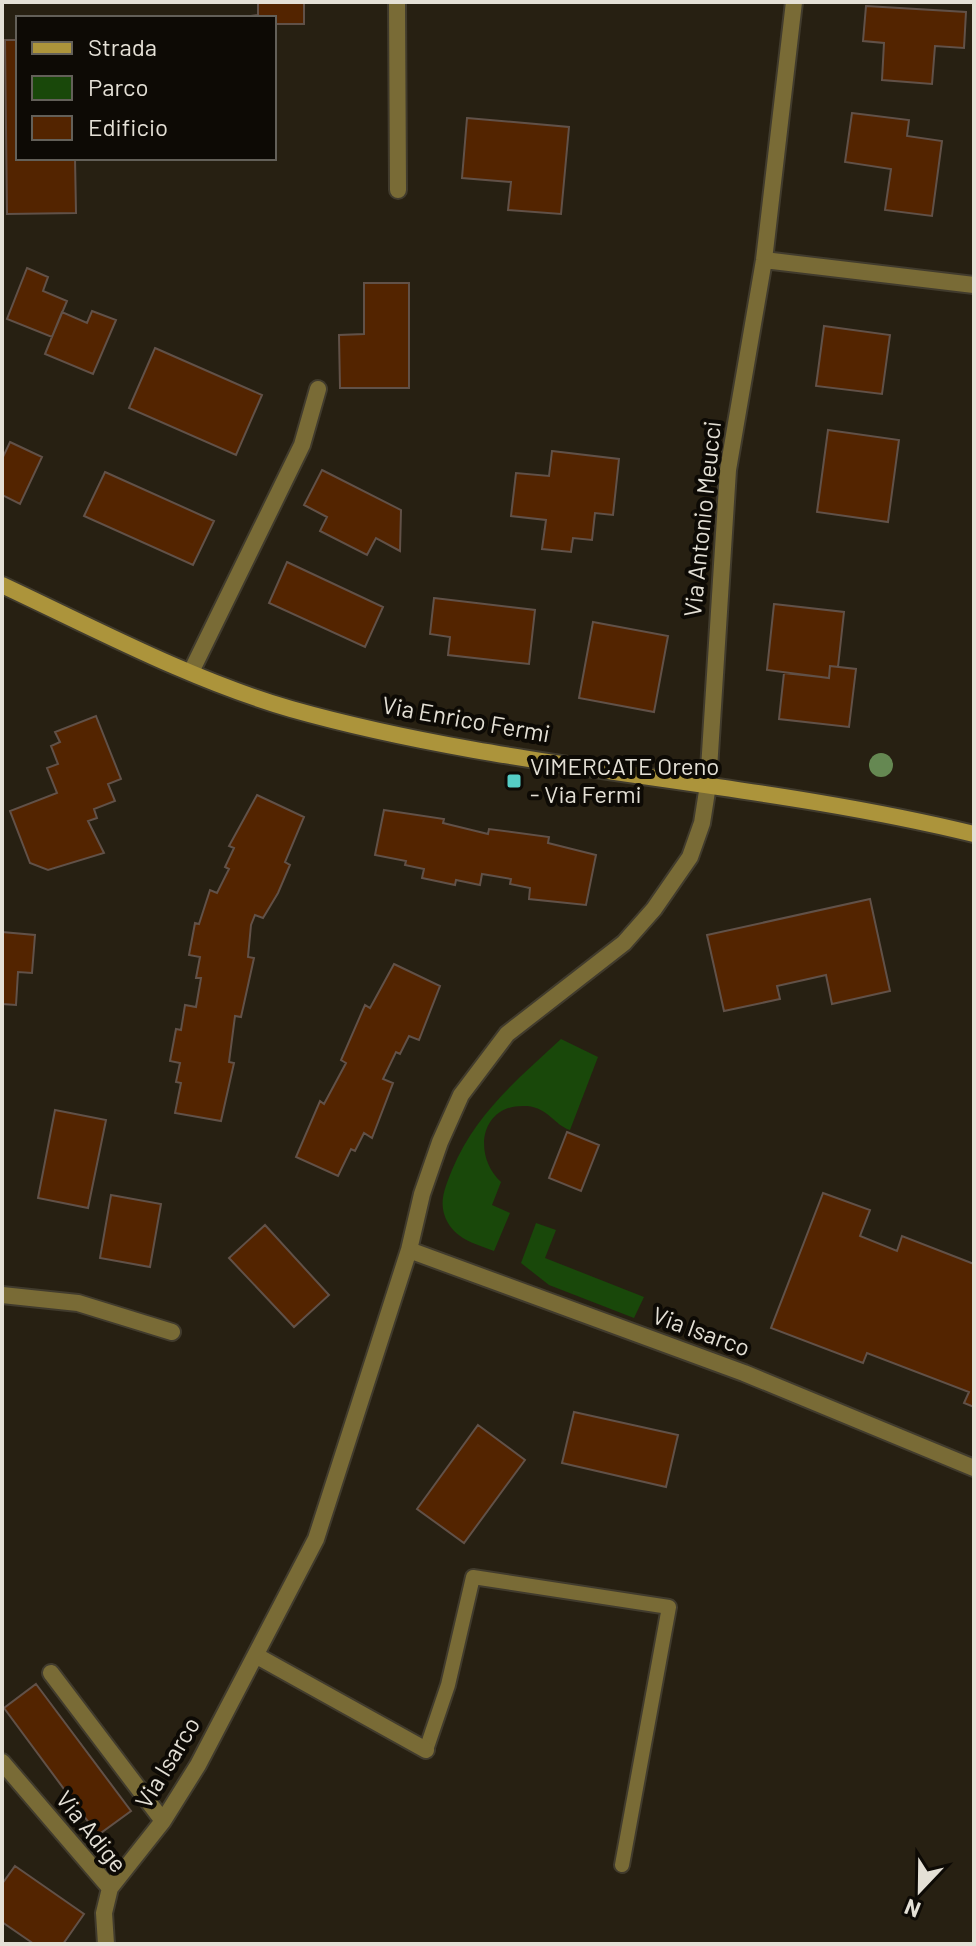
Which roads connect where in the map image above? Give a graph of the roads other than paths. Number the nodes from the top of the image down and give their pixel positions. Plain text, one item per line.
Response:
1 (397, 2) edge
2 (794, 2) edge
3 (398, 190) dead end
4 (764, 260) junction
5 (974, 285) edge
6 (318, 389) dead end
7 (2, 585) edge
8 (191, 672) junction
9 (708, 785) junction
10 (974, 834) edge
11 (409, 1250) junction
12 (2, 1295) edge
13 (172, 1332) dead end
14 (974, 1468) edge
15 (257, 1656) junction
16 (51, 1673) dead end
17 (426, 1750) joint
18 (2, 1762) edge
19 (163, 1821) junction
20 (622, 1865) dead end
21 (110, 1888) junction
22 (106, 1944) edge

1 - 3 street
2 - 4 street, Via Antonio Meucci
4 - 5 street
4 - 9 street, Via Antonio Meucci
6 - 8 street
7 - 8 street, Via Enrico Fermi
8 - 9 street, Via Enrico Fermi
9 - 10 street, Via Enrico Fermi
9 - 11 street, Via Isarco
11 - 14 street, Via Isarco
11 - 15 street, Via Isarco
12 - 13 street
15 - 17 street
15 - 19 street, Via Isarco
16 - 19 street
17 - 20 lane
18 - 21 street, Via Adige
19 - 21 street, Via Isarco
21 - 22 street, Via Adige

